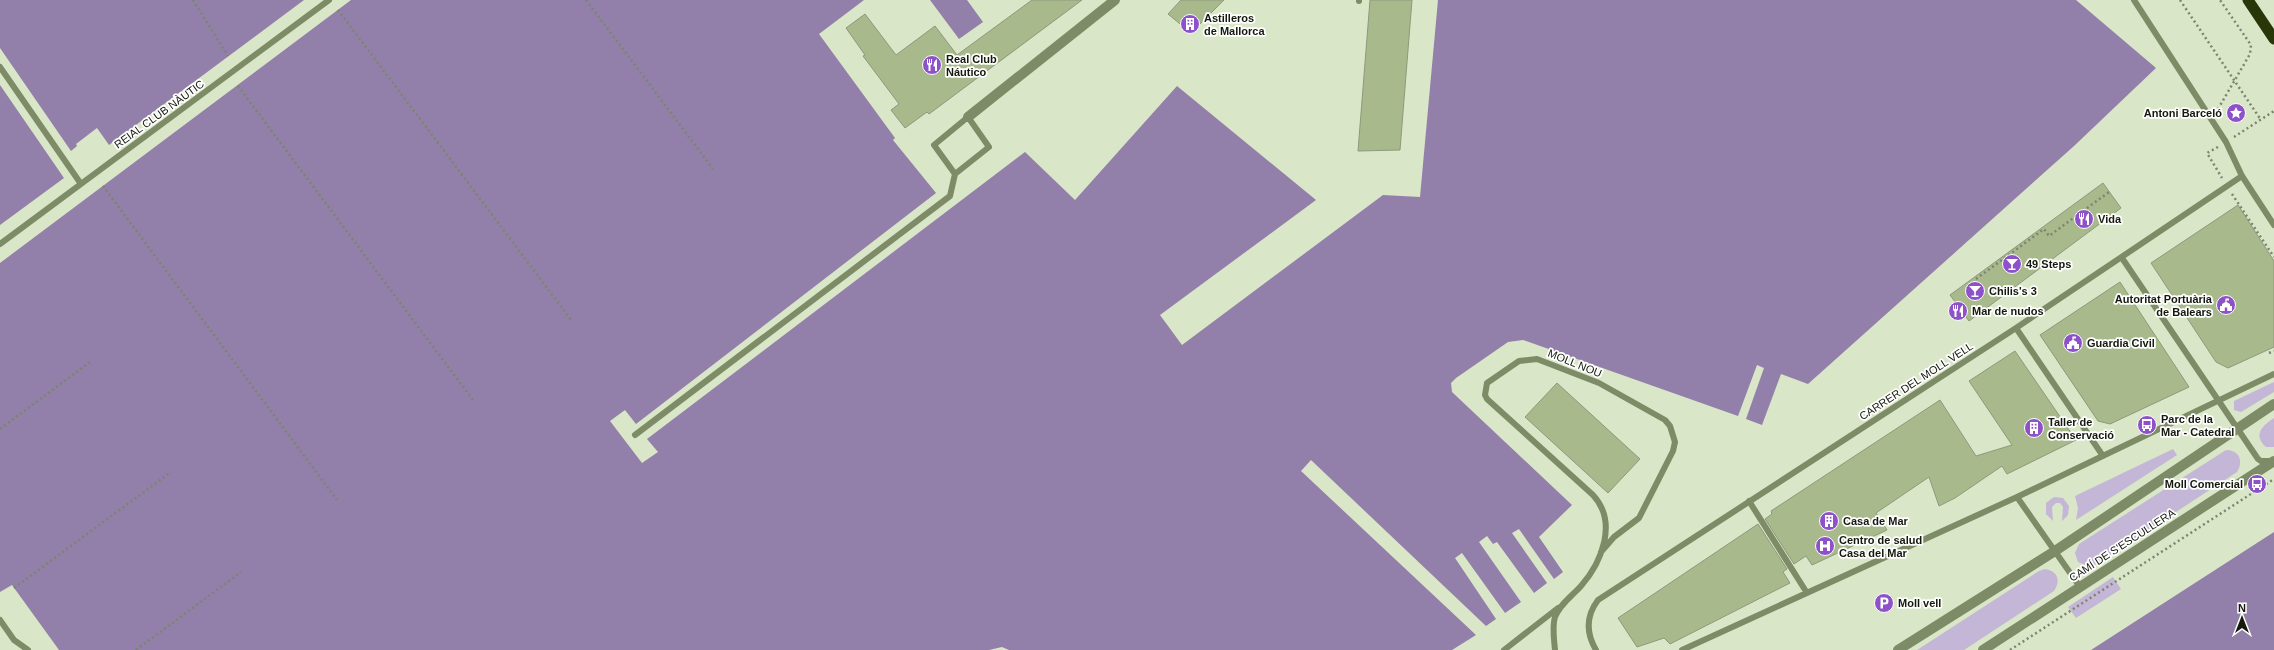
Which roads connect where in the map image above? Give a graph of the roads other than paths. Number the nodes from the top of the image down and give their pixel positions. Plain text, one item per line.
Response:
1 (329, 0) edge
2 (1115, 0) edge
3 (2134, 0) edge
4 (2248, 0) edge
5 (2274, 39) edge
6 (0, 67) edge
7 (968, 117) junction
8 (955, 174) junction
9 (2242, 176) junction
10 (81, 184) junction
11 (2274, 225) edge
12 (0, 244) edge
13 (2122, 258) junction
14 (2016, 328) junction
15 (2274, 374) edge
16 (2218, 401) junction
17 (2274, 404) edge
18 (2236, 429) junction
19 (634, 435) dead end
20 (2103, 456) junction
21 (2274, 461) edge
22 (2017, 497) junction
23 (1749, 502) junction
24 (2055, 551) junction
25 (1600, 552) junction
26 (2080, 587) junction
27 (1808, 593) junction
28 (1561, 606) junction
29 (0, 620) edge
30 (28, 650) edge
31 (1504, 650) edge
32 (1555, 650) edge
33 (1596, 650) edge
34 (1682, 650) edge
35 (1898, 650) edge
36 (1984, 650) edge

1 - 10 lane, REIAL CLUB NÀUTIC
2 - 7 street
3 - 9 lane
4 - 5 highway
6 - 10 lane
7 - 8 lane
7 - 8 lane
8 - 19 lane
9 - 11 lane
9 - 13 lane, CARRER DEL MOLL VELL
10 - 12 lane, REIAL CLUB NÀUTIC
13 - 14 lane, CARRER DEL MOLL VELL
13 - 16 lane
14 - 20 lane
14 - 23 lane, CARRER DEL MOLL VELL
15 - 16 lane
16 - 18 lane
16 - 20 lane
17 - 18 street
18 - 21 lane
18 - 24 street
20 - 22 lane
21 - 26 street, CAMÍ DE S'ESCULLERA
22 - 24 lane
22 - 27 lane
23 - 27 lane
23 - 33 lane, CARRER DEL MOLL VELL
24 - 26 lane
24 - 35 street
25 - 25 lane, MOLL NOU
25 - 28 lane, MOLL NOU
26 - 36 street, CAMÍ DE S'ESCULLERA
27 - 34 lane
28 - 31 lane, MOLL NOU
28 - 32 lane, MOLL NOU
29 - 30 lane

